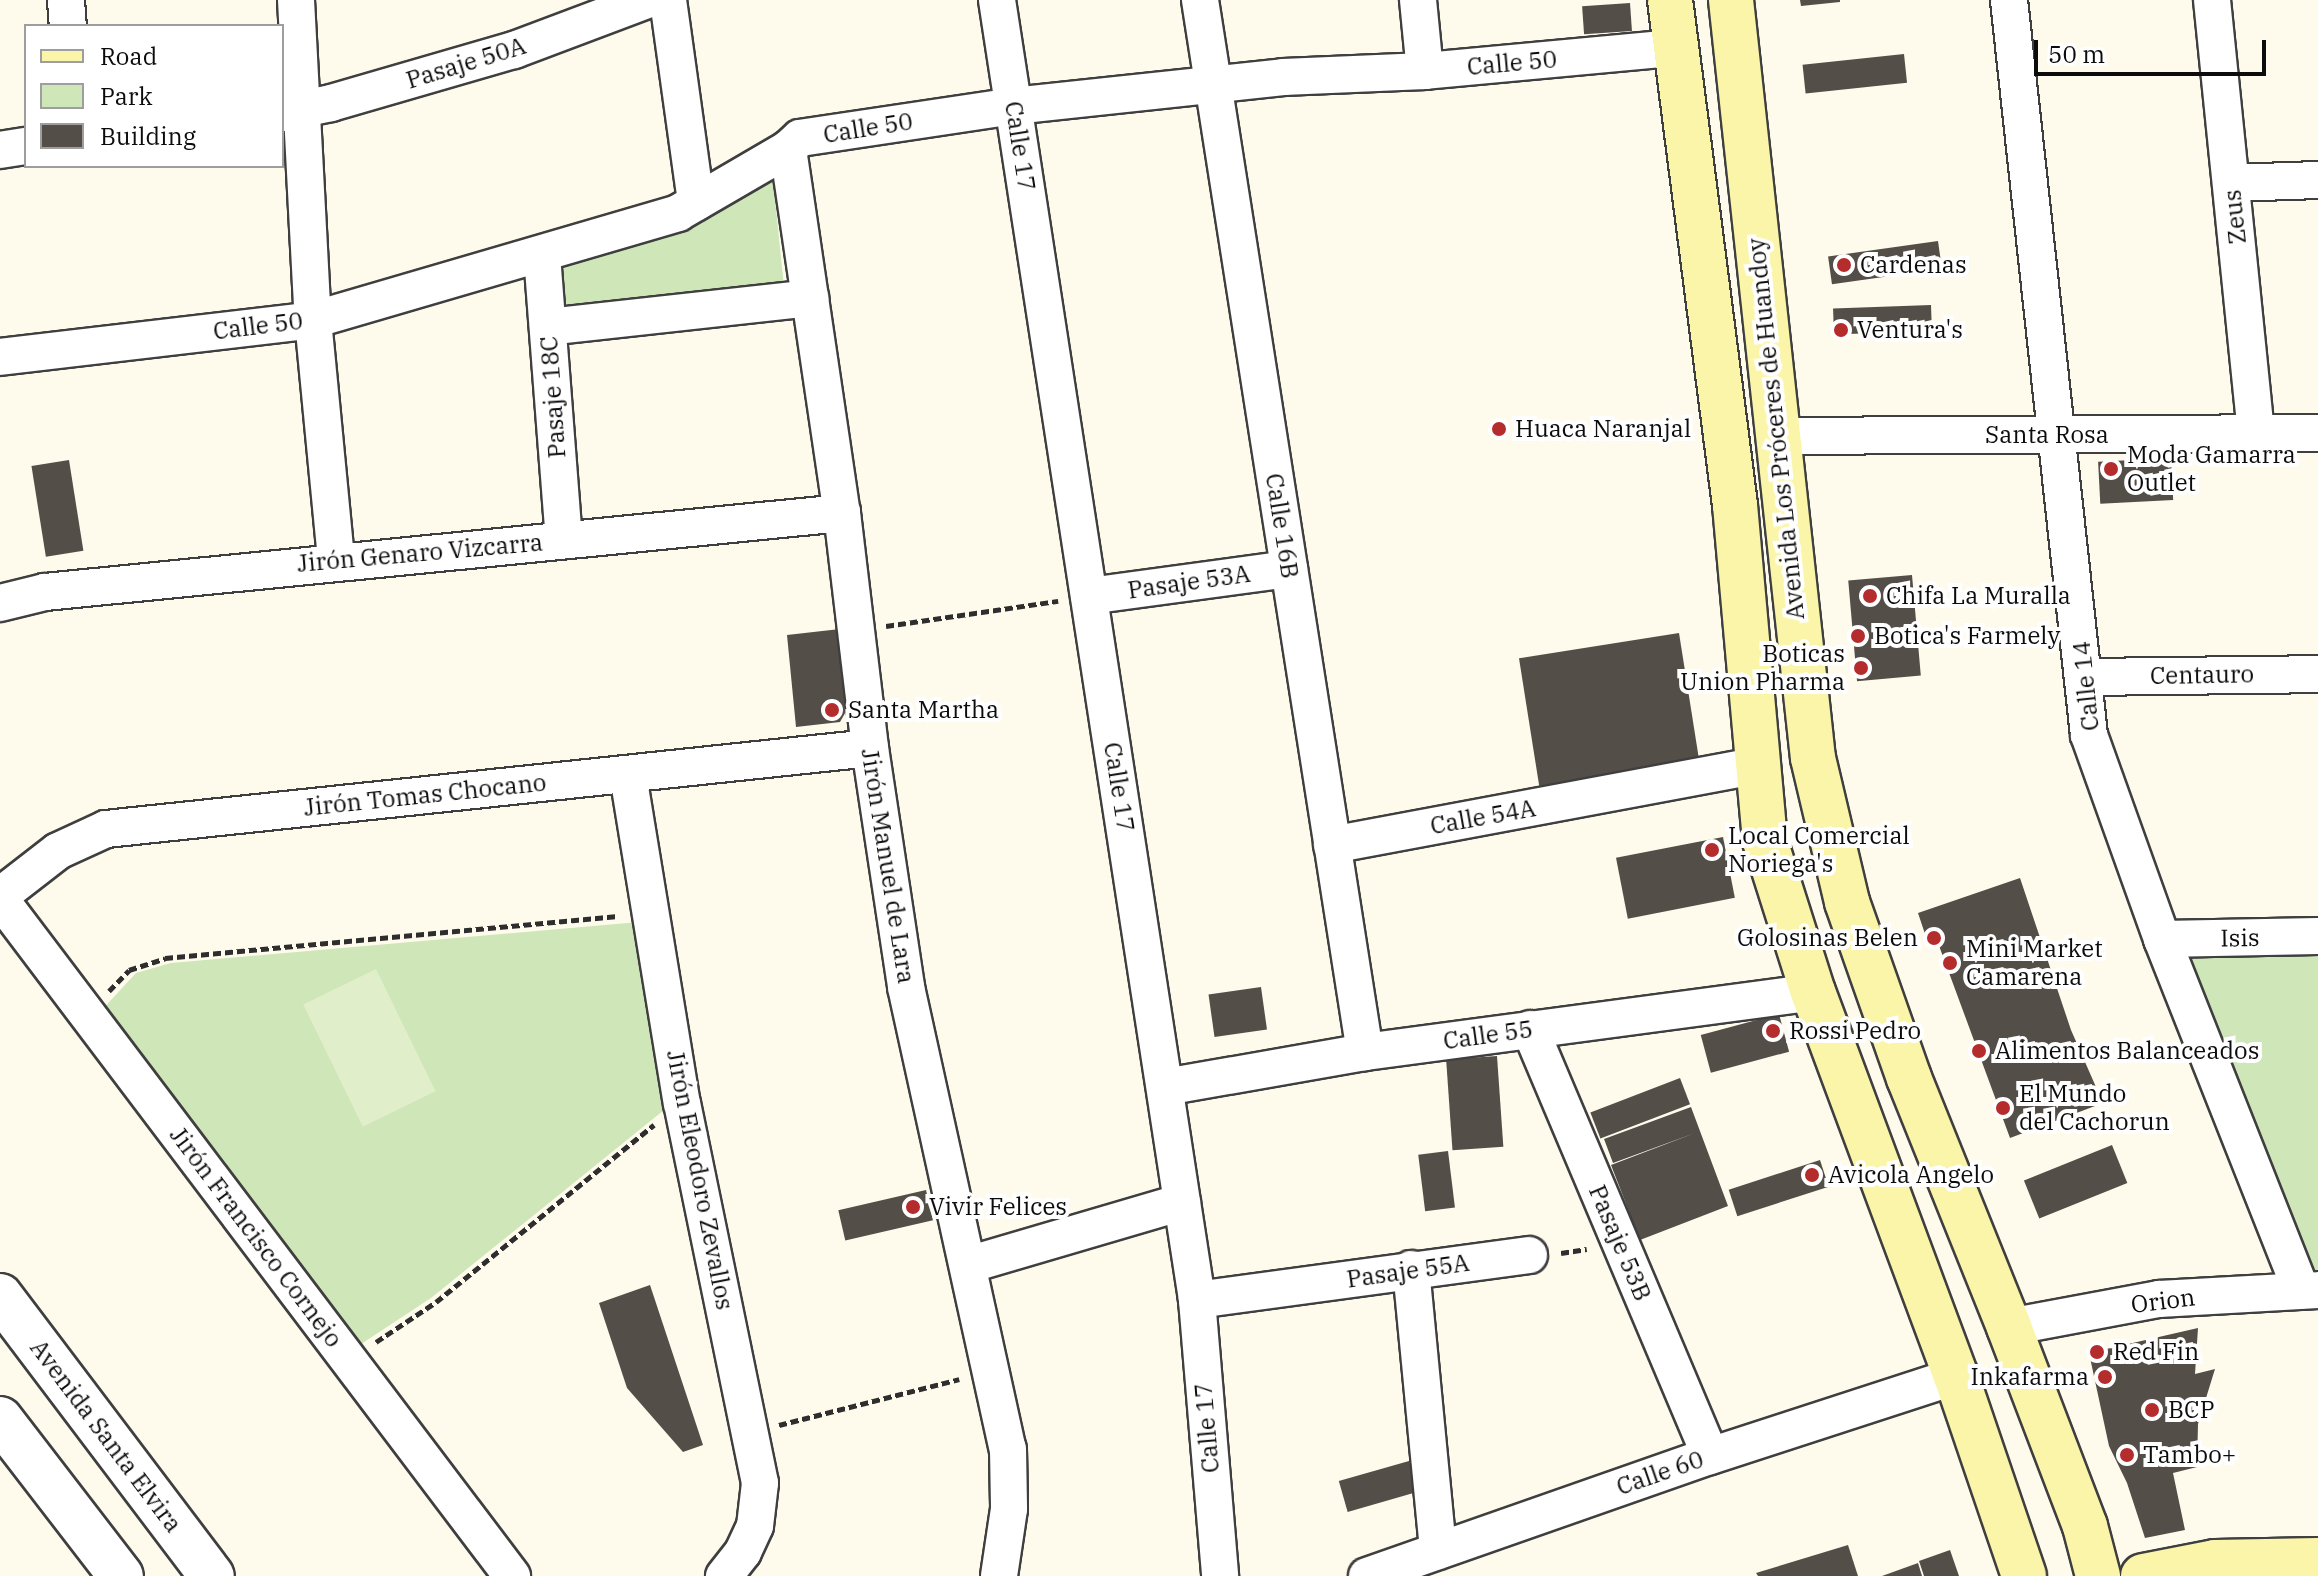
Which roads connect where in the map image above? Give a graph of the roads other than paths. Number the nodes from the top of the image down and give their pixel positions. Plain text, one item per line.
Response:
1 (66, 0) edge
2 (296, 0) edge
3 (647, 0) edge
4 (668, 0) edge
5 (997, 0) edge
6 (1200, 0) edge
7 (1418, 0) edge
8 (1670, 0) edge
9 (1731, 0) edge
10 (2009, 0) edge
11 (2212, 0) edge
12 (68, 24) edge
13 (1675, 48) junction
14 (1425, 71) junction
15 (1212, 85) junction
16 (1013, 106) junction
17 (292, 112) edge
18 (24, 146) edge
19 (788, 149) junction
20 (0, 150) edge
21 (2318, 180) edge
22 (2232, 183) junction
23 (696, 202) junction
24 (542, 255) junction
25 (810, 298) junction
26 (313, 320) junction
27 (548, 327) junction
28 (0, 357) edge
29 (2256, 433) junction
30 (2318, 433) edge
31 (2054, 435) junction
32 (1776, 436) junction
33 (842, 513) junction
34 (564, 540) junction
35 (336, 561) junction
36 (1289, 569) junction
37 (1089, 596) junction
38 (0, 603) edge
39 (2318, 674) edge
40 (2085, 677) junction
41 (870, 748) junction
42 (1761, 765) junction
43 (628, 775) junction
44 (1332, 845) junction
45 (0, 897) edge
46 (2318, 936) edge
47 (2162, 939) junction
48 (1813, 992) junction
49 (1530, 1029) junction
50 (1365, 1052) junction
51 (1165, 1087) junction
52 (1182, 1202) junction
53 (1529, 1255) road end
54 (968, 1265) junction
55 (1411, 1269) junction
56 (2309, 1290) edge
57 (0, 1296) edge
58 (1197, 1300) junction
59 (2009, 1327) junction
60 (1956, 1376) junction
61 (0, 1419) edge
62 (1710, 1456) junction
63 (1438, 1551) junction
64 (2318, 1560) edge
65 (121, 1576) edge
66 (212, 1576) edge
67 (512, 1576) edge
68 (724, 1576) edge
69 (999, 1576) edge
70 (1220, 1576) edge
71 (1367, 1576) edge
72 (2024, 1576) edge
73 (2098, 1576) edge
74 (2143, 1576) edge

1 - 12 street
2 - 17 street
3 - 17 street, Pasaje 50A
4 - 23 street
5 - 16 street, Calle 17
6 - 15 street, Calle 16B
7 - 14 street
8 - 13 main road, Avenida Los Próceres de Huandoy
9 - 32 main road, Avenida Los Próceres de Huandoy
10 - 31 street, Calle 14
11 - 22 street, Zeus
13 - 14 street, Calle 50
13 - 42 main road, Avenida Los Próceres de Huandoy
14 - 15 street, Calle 50
15 - 16 street, Calle 50
15 - 36 street, Calle 16B
16 - 19 street, Calle 50
16 - 37 street, Calle 17
17 - 26 street
18 - 20 street
19 - 23 street, Calle 50
19 - 25 street, Jirón Manuel de Lara
21 - 22 street
22 - 29 street, Zeus
23 - 24 street, Calle 50
24 - 26 street, Calle 50
24 - 27 street, Pasaje 18C
25 - 27 street
25 - 33 street, Jirón Manuel de Lara
26 - 28 street, Calle 50
26 - 35 street
27 - 34 street, Pasaje 18C
29 - 30 street, Santa Rosa
29 - 31 street, Santa Rosa
31 - 32 street, Santa Rosa
31 - 40 street, Calle 14
32 - 59 main road, Avenida Los Próceres de Huandoy
33 - 34 street, Jirón Genaro Vizcarra
33 - 41 street, Jirón Manuel de Lara
34 - 35 street, Jirón Genaro Vizcarra
35 - 38 street, Jirón Genaro Vizcarra
36 - 37 street, Pasaje 53A
36 - 44 street, Calle 16B
37 - 51 street, Calle 17
39 - 40 street, Centauro
40 - 47 street, Calle 14
41 - 43 street, Jirón Tomas Chocano
41 - 54 street, Jirón Manuel de Lara
42 - 44 street, Calle 54A
42 - 48 main road, Avenida Los Próceres de Huandoy
43 - 45 street, Jirón Tomas Chocano
43 - 68 street, Jirón Eleodoro Zevallos
44 - 50 street, Calle 16B
45 - 67 street, Jirón Francisco Cornejo
46 - 47 street, Isis
47 - 56 street, Calle 14
48 - 49 street, Calle 55
48 - 60 main road, Avenida Los Próceres de Huandoy
49 - 50 street, Calle 55
49 - 62 street, Pasaje 53B
50 - 51 street, Calle 55
51 - 52 street, Calle 17
52 - 54 street
52 - 58 street, Calle 17
53 - 55 street, Pasaje 55A
54 - 69 street, Jirón Manuel de Lara
55 - 58 street, Pasaje 55A
55 - 63 street
56 - 59 street, Orion
57 - 66 street, Avenida Santa Elvira
58 - 70 street, Calle 17
59 - 73 main road, Avenida Los Próceres de Huandoy
60 - 62 street, Calle 60
60 - 72 main road, Avenida Los Próceres de Huandoy
61 - 65 street
62 - 63 street, Calle 60
63 - 71 street, Calle 60
64 - 74 main road

